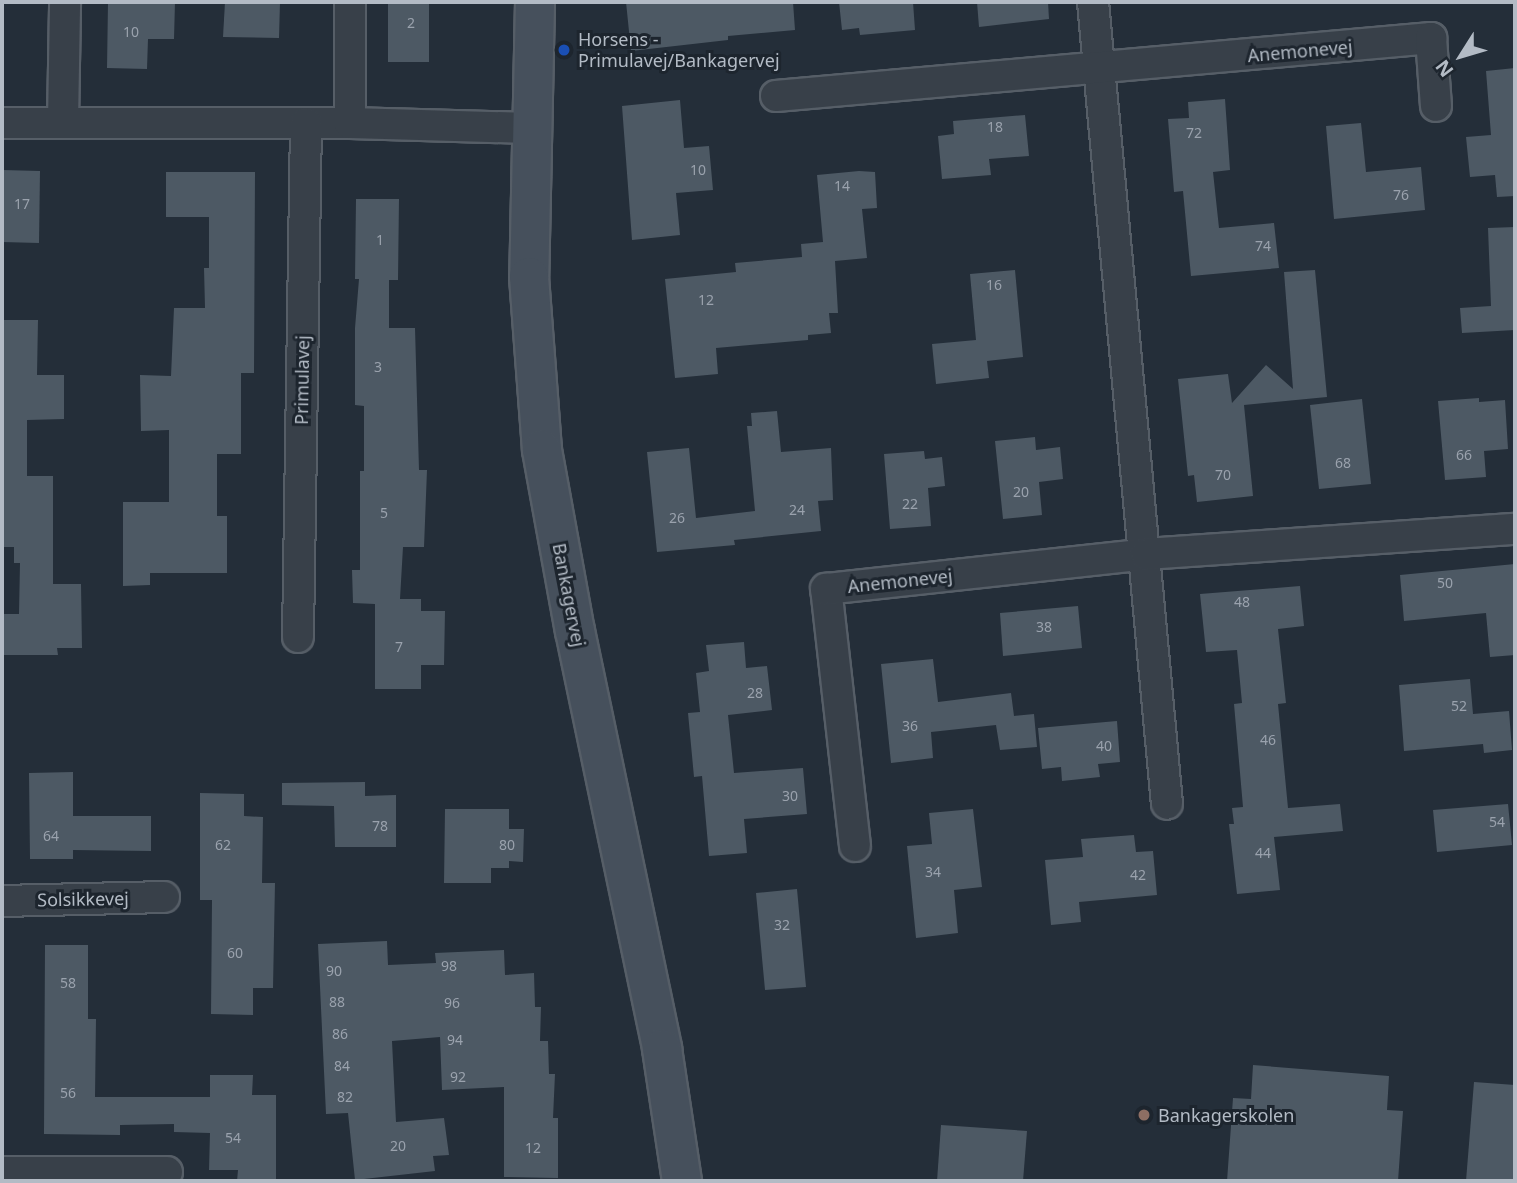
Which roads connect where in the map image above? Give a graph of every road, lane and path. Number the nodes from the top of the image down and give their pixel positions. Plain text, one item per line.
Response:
1 (65, 2) edge
2 (351, 2) edge
3 (536, 2) edge
4 (1093, 2) edge
5 (1099, 68) junction
6 (776, 96) dead end
7 (1436, 106) dead end
8 (63, 122) junction
9 (2, 123) edge
10 (306, 123) junction
11 (350, 123) junction
12 (530, 128) junction
13 (1515, 528) edge
14 (1146, 554) junction
15 (298, 637) dead end
16 (1167, 804) dead end
17 (855, 846) dead end
18 (164, 898) dead end
19 (2, 901) edge
20 (2, 1172) edge
21 (167, 1172) dead end
22 (682, 1181) edge

1 - 8 street
2 - 11 street
3 - 12 street, Bankagervej
4 - 5 street
5 - 6 street, Anemonevej
5 - 7 street, Anemonevej
5 - 14 street
8 - 9 street
8 - 10 street
10 - 11 street
10 - 15 street, Primulavej
11 - 12 street
12 - 22 street, Bankagervej
13 - 14 street, Anemonevej
14 - 16 street
14 - 17 street, Anemonevej
18 - 19 street, Solsikkevej
20 - 21 street

